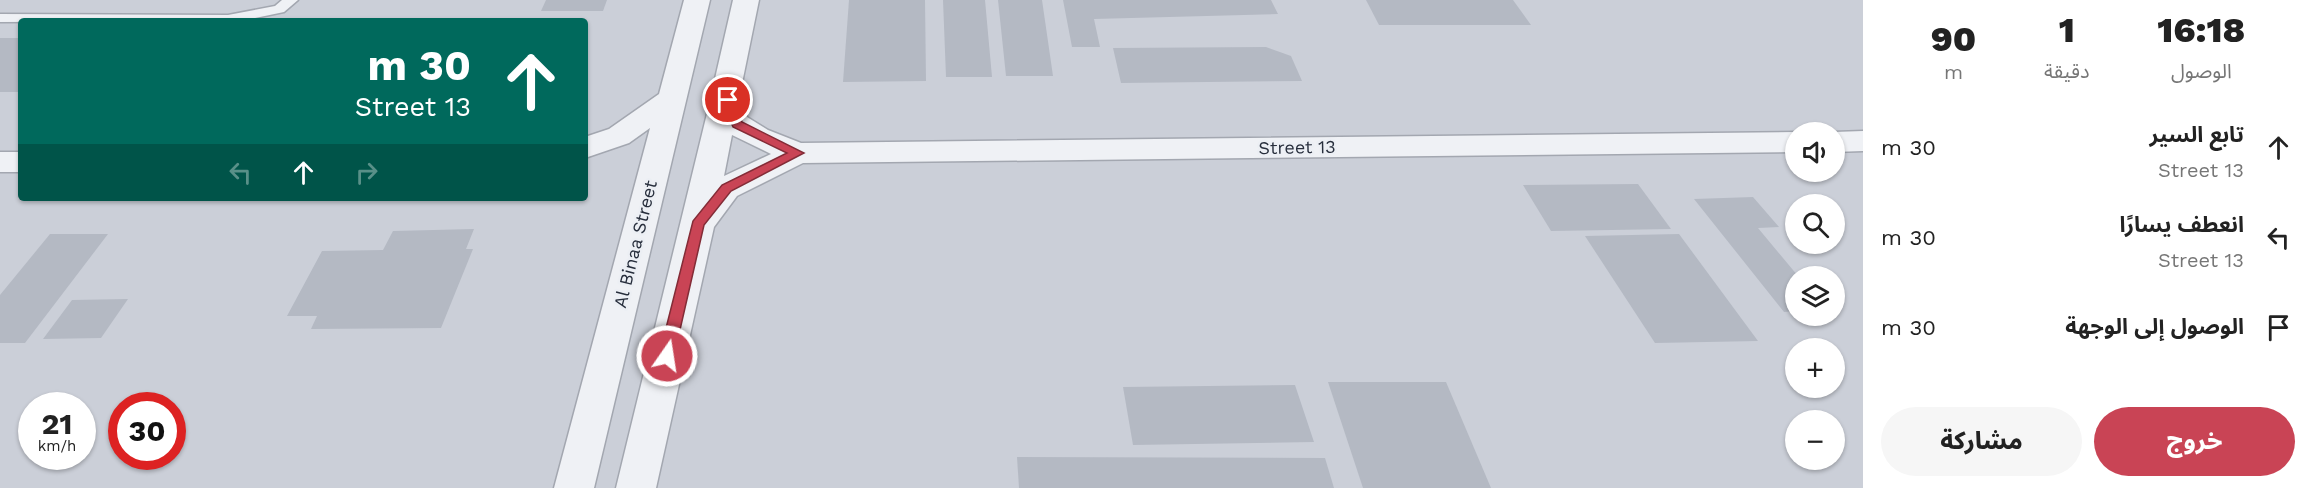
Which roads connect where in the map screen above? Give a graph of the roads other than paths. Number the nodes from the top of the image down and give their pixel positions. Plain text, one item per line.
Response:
1 (291, 0) edge
2 (697, 0) edge
3 (746, 0) edge
4 (0, 18) edge
5 (18, 18) edge
6 (233, 18) edge
7 (725, 88) junction
8 (671, 99) junction
9 (1863, 141) edge
10 (1785, 142) edge
11 (1845, 142) edge
12 (588, 147) edge
13 (798, 153) junction
14 (0, 162) edge
15 (18, 162) edge
16 (698, 224) junction
17 (574, 488) edge
18 (636, 488) edge

1 - 6 lane
2 - 8 street, Al Binaa Street
3 - 7 street
4 - 5 lane
7 - 13 street, Street 13
7 - 16 street
8 - 12 street
8 - 17 street, Al Binaa Street
9 - 11 street
10 - 13 street, Street 13
13 - 16 street, Street 13
14 - 15 street
16 - 18 street

